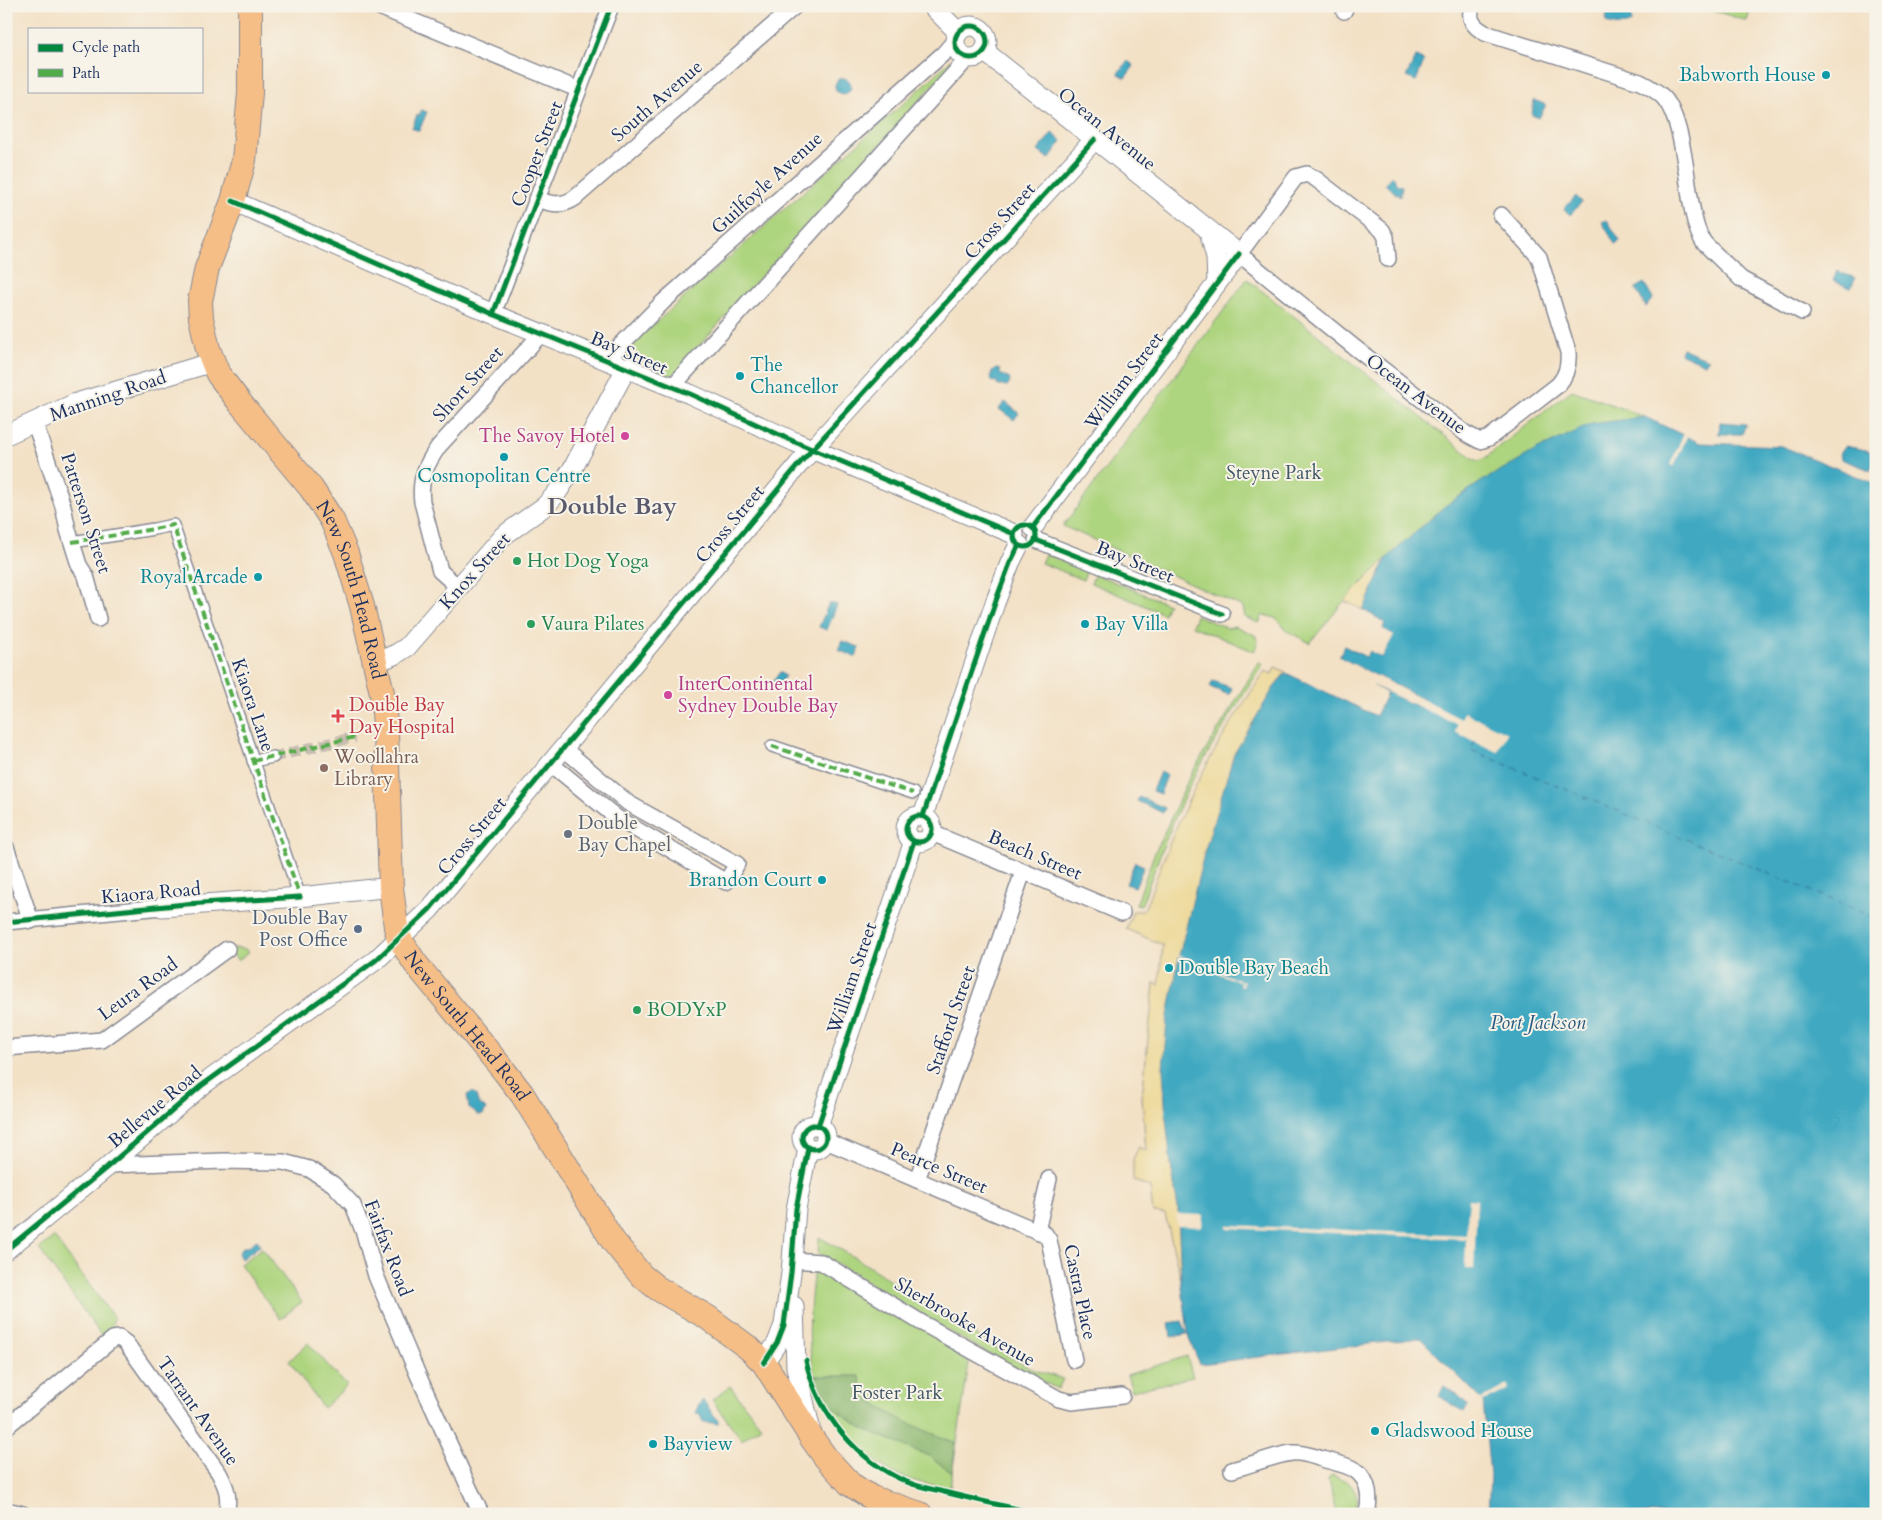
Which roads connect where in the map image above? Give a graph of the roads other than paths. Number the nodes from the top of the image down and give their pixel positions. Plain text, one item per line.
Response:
1 (250, 6) edge
2 (377, 6) edge
3 (611, 6) edge
4 (932, 6) edge
5 (1472, 6) edge
6 (786, 9) edge
7 (957, 35) junction
8 (976, 55) junction
9 (577, 90) junction
10 (1095, 139) junction
11 (536, 199) junction
12 (233, 201) junction
13 (1501, 215) dead end
14 (1209, 231) junction
15 (1239, 254) junction
16 (1388, 259) dead end
17 (1217, 283) junction
18 (1802, 312) dead end
19 (493, 314) junction
20 (542, 333) junction
21 (607, 359) junction
22 (212, 362) junction
23 (626, 368) junction
24 (672, 387) junction
25 (34, 421) junction
26 (6, 435) edge
27 (813, 448) junction
28 (1025, 537) junction
29 (72, 542) junction
30 (458, 587) junction
31 (1222, 614) dead end
32 (98, 619) dead end
33 (375, 662) junction
34 (772, 746) dead end
35 (562, 748) junction
36 (273, 757) tunnel mouth
37 (253, 761) junction
38 (550, 764) junction
39 (913, 793) dead end
40 (630, 804) junction
41 (923, 816) junction
42 (620, 820) junction
43 (932, 833) junction
44 (914, 841) junction
45 (704, 846) junction
46 (6, 847) edge
47 (694, 863) junction
48 (1023, 872) junction
49 (391, 887) junction
50 (300, 897) junction
51 (162, 907) joint
52 (1122, 913) dead end
53 (31, 921) junction
54 (6, 922) edge
55 (399, 938) junction
56 (227, 949) dead end
57 (6, 1048) edge
58 (822, 1133) junction
59 (109, 1165) junction
60 (1049, 1179) dead end
61 (917, 1180) junction
62 (1037, 1231) junction
63 (6, 1250) edge
64 (791, 1266) junction
65 (1074, 1360) dead end
66 (764, 1363) junction
67 (1122, 1396) dead end
68 (6, 1427) edge
69 (813, 1440) junction
70 (1232, 1470) dead end
71 (6, 1510) edge
72 (23, 1514) edge
73 (226, 1514) edge
74 (481, 1514) edge
75 (920, 1514) edge
76 (1366, 1514) edge

1 - 12 main road, New South Head Road
2 - 9 street
3 - 9 street, Cooper Street
4 - 7 street
5 - 18 street
6 - 11 street, South Avenue
7 - 8 street
7 - 8 street
7 - 21 street, Guilfoyle Avenue
8 - 10 street, Ocean Avenue
8 - 24 street
9 - 11 street, Cooper Street
10 - 14 street, Ocean Avenue
10 - 27 street, Cross Street
11 - 19 street, Cooper Street
12 - 19 street, Bay Street
12 - 22 main road, New South Head Road
13 - 15 street, Ocean Avenue
14 - 15 street, Ocean Avenue
14 - 17 street
15 - 16 street
15 - 17 street, William Street
17 - 28 street, William Street
19 - 20 street, Bay Street
20 - 21 street, Bay Street
20 - 30 street, Short Street
21 - 23 street, Bay Street
22 - 25 street, Manning Road
22 - 33 main road, New South Head Road
23 - 24 street, Bay Street
23 - 30 street, Knox Street
24 - 27 street, Bay Street
25 - 26 street, Manning Road
25 - 29 street, Patterson Street
27 - 28 street, Bay Street
27 - 35 street, Cross Street
28 - 31 street, Bay Street
28 - 41 street, William Street
29 - 32 street, Patterson Street
29 - 37 street, Kiaora Lane
30 - 33 street, Knox Street
33 - 49 main road, New South Head Road
34 - 39 street
35 - 38 street, Cross Street
35 - 40 street
36 - 37 street
37 - 50 street, Kiaora Lane
38 - 42 street
38 - 55 street, Cross Street
40 - 42 street
40 - 45 street
41 - 43 street
41 - 44 street
42 - 47 street
43 - 44 street
43 - 48 street, Beach Street
44 - 58 street, William Street
45 - 47 street
45 - 47 street
46 - 53 street
48 - 52 street, Beach Street
48 - 61 street, Stafford Street
49 - 50 street, Kiaora Road
49 - 55 main road, New South Head Road
50 - 51 street, Kiaora Road
51 - 53 street, Kiaora Road
53 - 54 street, Kiaora Road
55 - 59 street, Bellevue Road
55 - 66 main road, New South Head Road
56 - 57 street, Leura Road
58 - 61 street, Pearce Street
58 - 64 street
59 - 63 street, Bellevue Road
59 - 74 street, Fairfax Road
60 - 62 street, Castra Place
61 - 62 street, Pearce Street
62 - 65 street, Castra Place
64 - 66 street
64 - 67 street, Sherbrooke Avenue
64 - 69 street
66 - 69 main road, New South Head Road
68 - 73 street, Tarrant Avenue
69 - 75 main road, New South Head Road
70 - 76 street
71 - 72 street

